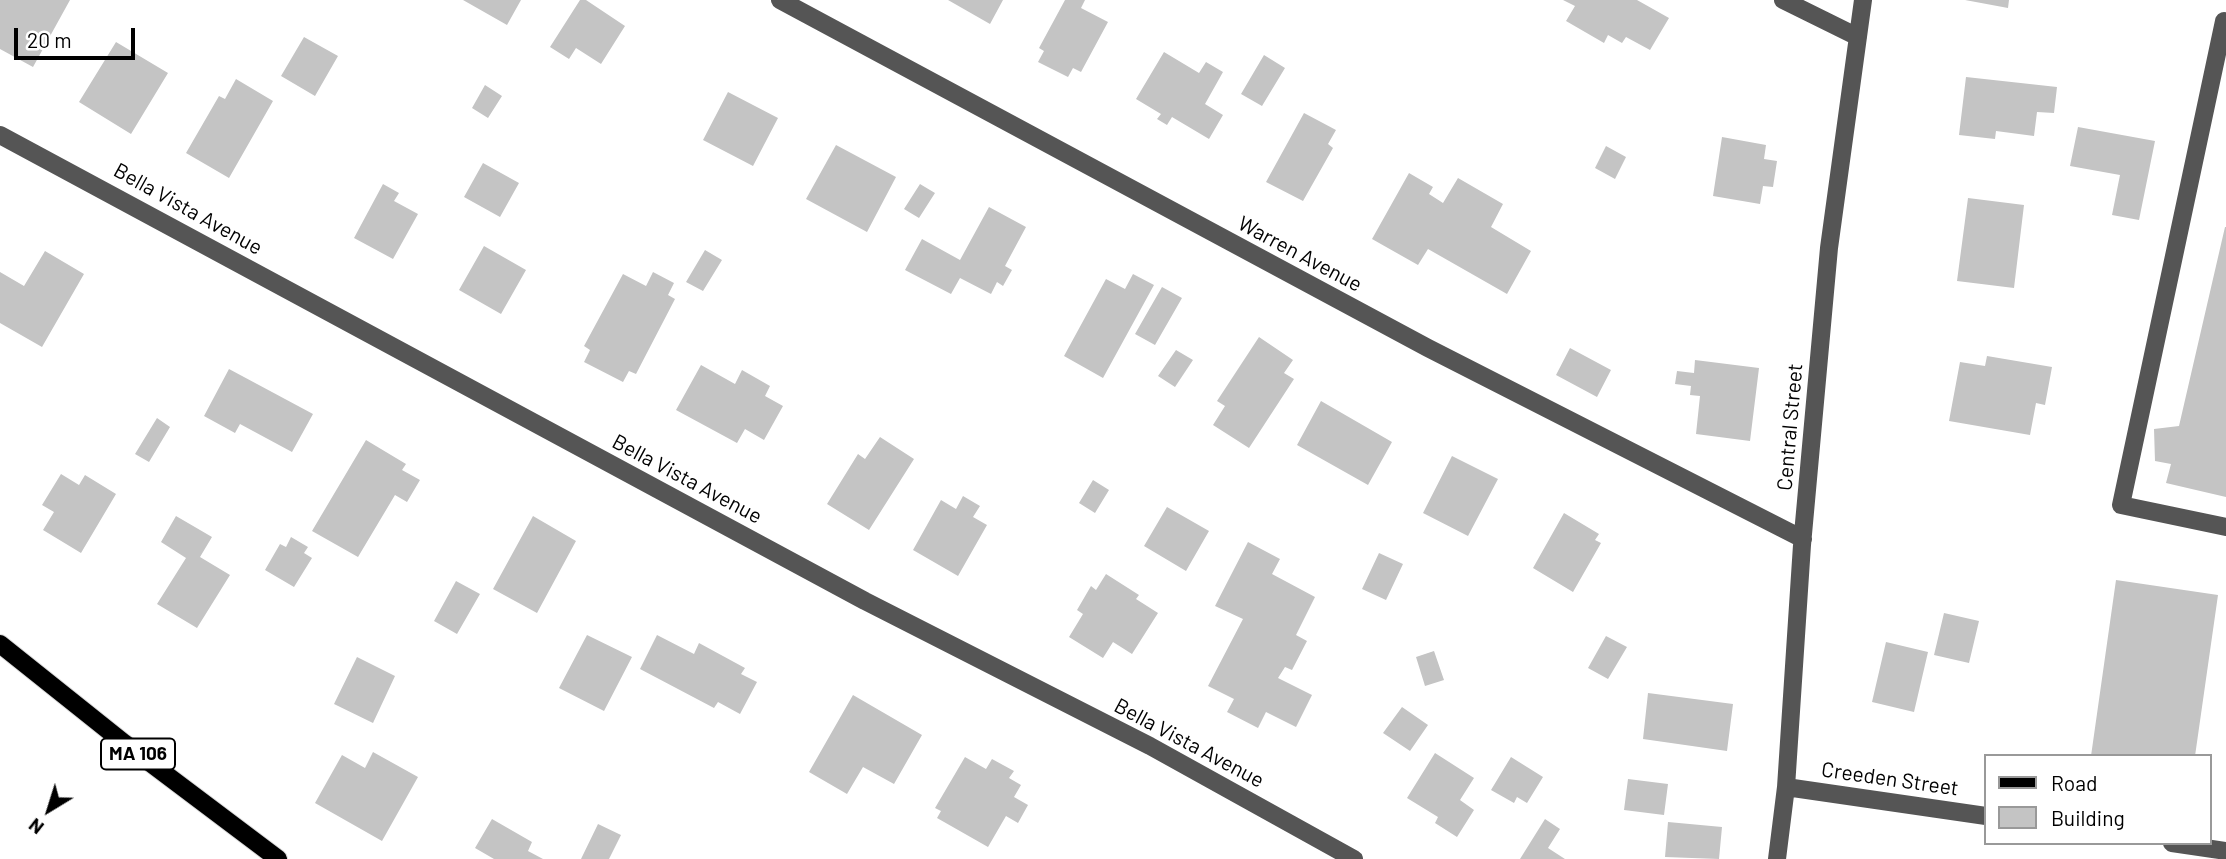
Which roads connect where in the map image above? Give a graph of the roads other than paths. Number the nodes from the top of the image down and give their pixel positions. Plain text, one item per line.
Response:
1 (780, 0) edge
2 (1783, 0) edge
3 (1863, 0) edge
4 (2226, 22) edge
5 (1858, 37) junction
6 (0, 135) edge
7 (2226, 527) edge
8 (1803, 539) junction
9 (0, 644) edge
10 (1786, 787) junction
11 (1984, 816) edge
12 (2186, 845) edge
13 (2226, 851) edge
14 (278, 859) edge
15 (1354, 859) edge
16 (1777, 859) edge

1 - 8 street, Warren Avenue
2 - 5 street
3 - 5 street, Central Street
4 - 7 street
5 - 8 street, Central Street
6 - 15 street, Bella Vista Avenue
8 - 10 street, Central Street
9 - 14 main road, MA 106
10 - 11 street, Creeden Street
10 - 16 street, Central Street
12 - 13 street

